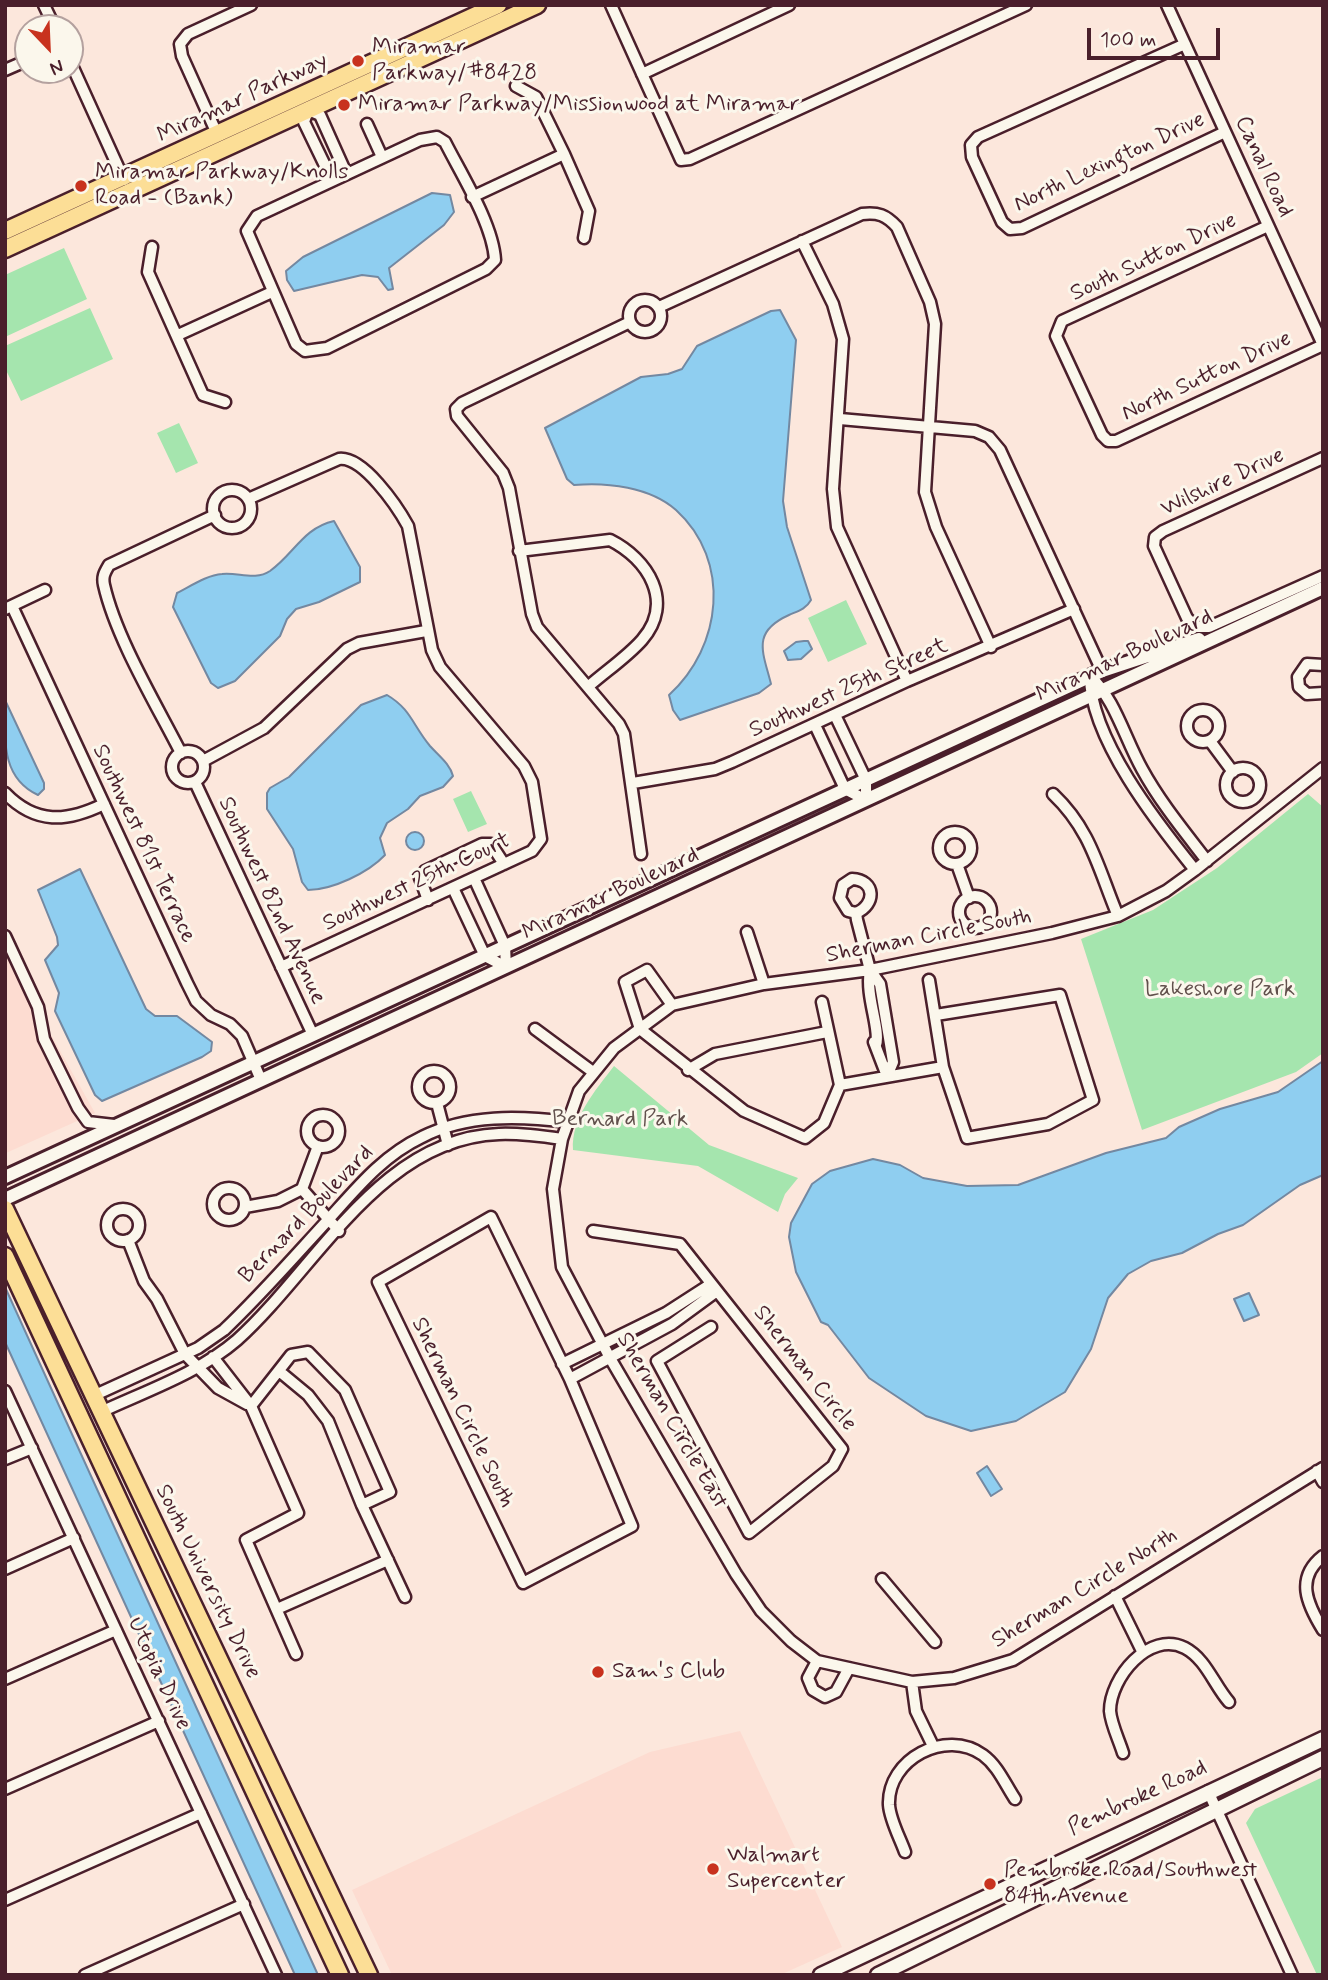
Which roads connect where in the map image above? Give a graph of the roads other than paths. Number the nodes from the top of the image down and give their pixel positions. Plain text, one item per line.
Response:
1 (251, 5) edge
2 (498, 5) edge
3 (537, 5) edge
4 (611, 5) edge
5 (789, 5) edge
6 (1026, 5) edge
7 (1167, 5) edge
8 (1185, 44) junction
9 (642, 74) junction
10 (80, 84) edge
11 (516, 86) dead end
12 (305, 104) junction
13 (367, 124) dead end
14 (1225, 132) junction
15 (221, 142) junction
16 (564, 155) junction
17 (382, 156) junction
18 (346, 173) junction
19 (332, 180) junction
20 (127, 186) junction
21 (472, 197) junction
22 (1268, 226) junction
23 (5, 231) edge
24 (584, 238) dead end
25 (802, 241) junction
26 (152, 247) dead end
27 (5, 249) edge
28 (272, 292) junction
29 (659, 307) junction
30 (630, 322) junction
31 (178, 335) junction
32 (1323, 345) edge
33 (225, 402) dead end
34 (840, 419) junction
35 (929, 426) junction
36 (1108, 441) joint
37 (1323, 458) edge
38 (248, 499) junction
39 (215, 515) junction
40 (519, 551) junction
41 (1323, 576) edge
42 (1323, 588) edge
43 (45, 590) dead end
44 (8, 608) edge
45 (1074, 609) junction
46 (1196, 627) joint
47 (1233, 629) junction
48 (426, 631) junction
49 (991, 647) junction
50 (1323, 665) edge
51 (1096, 673) junction
52 (907, 681) junction
53 (589, 687) junction
54 (1104, 689) junction
55 (1323, 694) edge
56 (1090, 696) junction
57 (835, 715) junction
58 (814, 725) junction
59 (1210, 741) dead end
60 (181, 753) junction
61 (203, 761) junction
62 (1323, 768) edge
63 (1233, 772) junction
64 (866, 780) junction
65 (195, 782) junction
66 (633, 783) junction
67 (845, 789) junction
68 (5, 793) edge
69 (1053, 794) dead end
70 (1253, 799) junction
71 (866, 800) junction
72 (104, 804) junction
73 (1266, 814) junction
74 (641, 854) dead end
75 (1208, 861) junction
76 (504, 864) junction
77 (957, 864) dead end
78 (1195, 870) junction
79 (474, 878) junction
80 (453, 888) junction
81 (969, 898) junction
82 (428, 900) junction
83 (856, 913) dead end
84 (1118, 916) junction
85 (978, 928) junction
86 (747, 932) dead end
87 (5, 936) edge
88 (505, 946) junction
89 (982, 946) junction
90 (485, 956) junction
91 (281, 967) junction
92 (506, 967) junction
93 (870, 970) junction
94 (929, 980) dead end
95 (764, 984) junction
96 (822, 1002) dead end
97 (672, 1005) junction
98 (936, 1015) junction
99 (886, 1023) junction
100 (873, 1025) junction
101 (535, 1029) dead end
102 (640, 1029) junction
103 (827, 1032) junction
104 (313, 1035) junction
105 (253, 1063) junction
106 (943, 1067) junction
107 (688, 1070) junction
108 (593, 1072) junction
109 (887, 1076) junction
110 (261, 1080) junction
111 (840, 1085) junction
112 (437, 1102) dead end
113 (568, 1122) junction
114 (119, 1125) junction
115 (444, 1129) junction
116 (562, 1139) junction
117 (448, 1145) junction
118 (318, 1146) dead end
119 (5, 1177) edge
120 (302, 1189) junction
121 (5, 1199) edge
122 (245, 1207) dead end
123 (5, 1209) edge
124 (328, 1219) junction
125 (339, 1231) junction
126 (593, 1231) dead end
127 (128, 1240) dead end
128 (5, 1256) edge
129 (714, 1287) junction
130 (687, 1314) junction
131 (651, 1321) junction
132 (711, 1327) dead end
133 (657, 1332) junction
134 (603, 1345) junction
135 (634, 1345) junction
136 (185, 1354) junction
137 (213, 1357) junction
138 (610, 1358) junction
139 (562, 1364) junction
140 (197, 1367) junction
141 (279, 1371) junction
142 (570, 1379) junction
143 (5, 1391) edge
144 (93, 1396) junction
145 (251, 1406) junction
146 (101, 1412) junction
147 (32, 1448) junction
148 (5, 1460) edge
149 (1320, 1469) edge
150 (1323, 1482) edge
151 (362, 1505) junction
152 (74, 1538) junction
153 (1323, 1556) edge
154 (388, 1560) junction
155 (5, 1569) edge
156 (881, 1579) dead end
157 (1115, 1596) junction
158 (405, 1597) dead end
159 (277, 1609) junction
160 (116, 1630) junction
161 (1323, 1630) edge
162 (935, 1642) dead end
163 (1143, 1653) junction
164 (296, 1654) dead end
165 (817, 1661) junction
166 (849, 1668) junction
167 (5, 1679) edge
168 (912, 1682) junction
169 (1229, 1702) dead end
170 (159, 1721) junction
171 (1323, 1739) edge
172 (933, 1746) junction
173 (1123, 1752) dead end
174 (1323, 1758) edge
175 (245, 1771) junction
176 (5, 1789) edge
177 (1208, 1791) junction
178 (1015, 1799) dead end
179 (1216, 1809) junction
180 (201, 1813) junction
181 (905, 1852) dead end
182 (330, 1892) junction
183 (983, 1897) junction
184 (5, 1900) edge
185 (244, 1905) junction
186 (993, 1918) junction
187 (85, 1975) edge
188 (276, 1975) edge
189 (340, 1975) edge
190 (369, 1975) edge
191 (821, 1975) edge
192 (878, 1975) edge
193 (1292, 1975) edge

1 - 15 street
2 - 12 main road, Miramar Parkway
3 - 12 main road, Miramar Parkway
4 - 9 street
5 - 9 street
6 - 9 street
7 - 8 street, Canal Road
8 - 14 street, Canal Road
8 - 14 street, North Lexington Drive
10 - 20 street
11 - 16 street
12 - 15 main road, Miramar Parkway
12 - 18 street
12 - 19 street
13 - 17 street
14 - 22 street, Canal Road
15 - 20 main road, Miramar Parkway
16 - 21 street
16 - 24 street
17 - 18 street
17 - 21 street
18 - 19 street
19 - 28 street
20 - 23 main road, Miramar Parkway
20 - 27 main road, Miramar Parkway
21 - 28 street
22 - 32 street, Canal Road
22 - 36 street, South Sutton Drive
25 - 29 street
25 - 34 street
25 - 35 street
26 - 31 street
28 - 31 street
29 - 30 street
29 - 30 street
30 - 40 street
31 - 33 street
32 - 36 street, North Sutton Drive
34 - 35 street
34 - 52 street
35 - 45 street
35 - 49 street
37 - 46 street, Wilshire Drive
38 - 39 street
38 - 39 street
38 - 48 street
39 - 60 street, Southwest 82nd Avenue
40 - 53 street
40 - 53 street
41 - 46 street, Miramar Boulevard
42 - 47 street, Miramar Boulevard
43 - 44 street
44 - 72 street, Southwest 81st Terrace
45 - 49 street, Southwest 25th Street
45 - 51 street
47 - 51 street, Miramar Boulevard
47 - 54 street, Miramar Boulevard
48 - 61 street
48 - 76 street, Southwest 25th Court
49 - 52 street, Southwest 25th Street
50 - 55 street
51 - 54 street
51 - 56 street
51 - 64 street, Miramar Boulevard
52 - 57 street, Southwest 25th Street
53 - 66 street
54 - 56 street, Miramar Boulevard
54 - 75 street
56 - 71 street, Miramar Boulevard
56 - 78 street
57 - 58 street, Southwest 25th Street
57 - 64 street
58 - 66 street, Southwest 25th Street
58 - 67 street
59 - 63 street
60 - 61 street
60 - 65 street, Southwest 82nd Avenue
61 - 65 street, Southwest 82nd Avenue
62 - 73 street, Sherman Circle South
63 - 70 street
63 - 70 street
64 - 67 street, Miramar Boulevard
64 - 71 street
65 - 91 street, Southwest 82nd Avenue
66 - 74 street
67 - 71 street
67 - 88 street, Miramar Boulevard
68 - 72 street
69 - 84 street
70 - 73 street
71 - 92 street, Miramar Boulevard
72 - 105 street, Southwest 81st Terrace
73 - 75 street, Sherman Circle South
75 - 78 street, Sherman Circle South
76 - 79 street, Southwest 25th Court
76 - 82 street
77 - 81 street
78 - 84 street, Sherman Circle South
79 - 80 street, Southwest 25th Court
79 - 88 street
80 - 82 street, Southwest 25th Court
80 - 90 street
81 - 85 street
81 - 85 street
82 - 91 street, Southwest 25th Court
83 - 93 street
84 - 89 street, Sherman Circle South
85 - 89 street
86 - 95 street
87 - 114 street
88 - 90 street, Miramar Boulevard
88 - 92 street
89 - 93 street, Sherman Circle South
90 - 92 street
90 - 104 street, Miramar Boulevard
91 - 104 street, Southwest 82nd Avenue
92 - 110 street, Miramar Boulevard
93 - 95 street, Sherman Circle South
93 - 99 street
93 - 100 street
94 - 98 street
95 - 97 street, Sherman Circle South
96 - 103 street
97 - 102 street, Sherman Circle South
97 - 102 street
98 - 106 street
98 - 106 street
99 - 100 street
99 - 109 street
100 - 109 street
101 - 108 street
102 - 107 street
102 - 108 street, Sherman Circle South
103 - 107 street
103 - 111 street
104 - 105 street, Miramar Boulevard
105 - 110 street, Southwest 81st Terrace
105 - 114 street, Miramar Boulevard
106 - 109 street
107 - 111 street
108 - 113 street, Sherman Circle South
109 - 111 street
110 - 121 street, Miramar Boulevard
112 - 115 street
113 - 115 street, Bernard Boulevard
113 - 116 street, Sherman Circle South
114 - 119 street, Miramar Boulevard
115 - 117 street
115 - 124 street, Bernard Boulevard
116 - 117 street, Bernard Boulevard
116 - 134 street, Sherman Circle East
117 - 125 street, Bernard Boulevard
118 - 120 street
120 - 122 street
120 - 124 street
123 - 144 main road, South University Drive
124 - 125 street
124 - 136 street, Bernard Boulevard
125 - 137 street, Bernard Boulevard
126 - 129 street, Sherman Circle
127 - 136 street
128 - 175 main road, South University Drive
129 - 130 street
129 - 131 street
129 - 132 street, Sherman Circle
130 - 133 street
130 - 135 street
131 - 133 street
131 - 134 street
133 - 135 street
134 - 138 street, Sherman Circle East
134 - 139 street
135 - 138 street
136 - 140 street
136 - 144 street, Bernard Boulevard
137 - 140 street, Bernard Boulevard
137 - 145 street
138 - 142 street
138 - 165 street, Sherman Circle East
139 - 142 street, Sherman Circle South
139 - 142 street, Sherman Circle South
140 - 145 street
140 - 146 street, Bernard Boulevard
141 - 145 street
141 - 151 street
141 - 151 street
143 - 147 street, Utopia Drive
144 - 146 main road, South University Drive
145 - 159 street
146 - 182 main road, South University Drive
147 - 148 street
147 - 152 street, Utopia Drive
149 - 150 street
149 - 157 street, Sherman Circle North
151 - 154 street
152 - 155 street
152 - 160 street, Utopia Drive
153 - 161 street
154 - 158 street
154 - 159 street
156 - 162 street
157 - 163 street
157 - 168 street, Sherman Circle North
159 - 164 street
160 - 167 street
160 - 170 street, Utopia Drive
163 - 169 street
163 - 173 street
165 - 166 street, Sherman Circle East
165 - 166 street
166 - 168 street, Sherman Circle North
168 - 172 street
170 - 176 street
170 - 180 street, Utopia Drive
171 - 177 main road, Pembroke Road
172 - 178 street
172 - 181 street
174 - 179 main road, Pembroke Road
175 - 182 main road
175 - 189 main road, South University Drive
177 - 179 street
177 - 183 main road, Pembroke Road
179 - 186 main road, Pembroke Road
179 - 193 street
180 - 184 street
180 - 185 street, Utopia Drive
182 - 190 main road, South University Drive
183 - 186 main road
183 - 191 main road, Pembroke Road
185 - 187 street
185 - 188 street, Utopia Drive
186 - 192 main road, Pembroke Road

